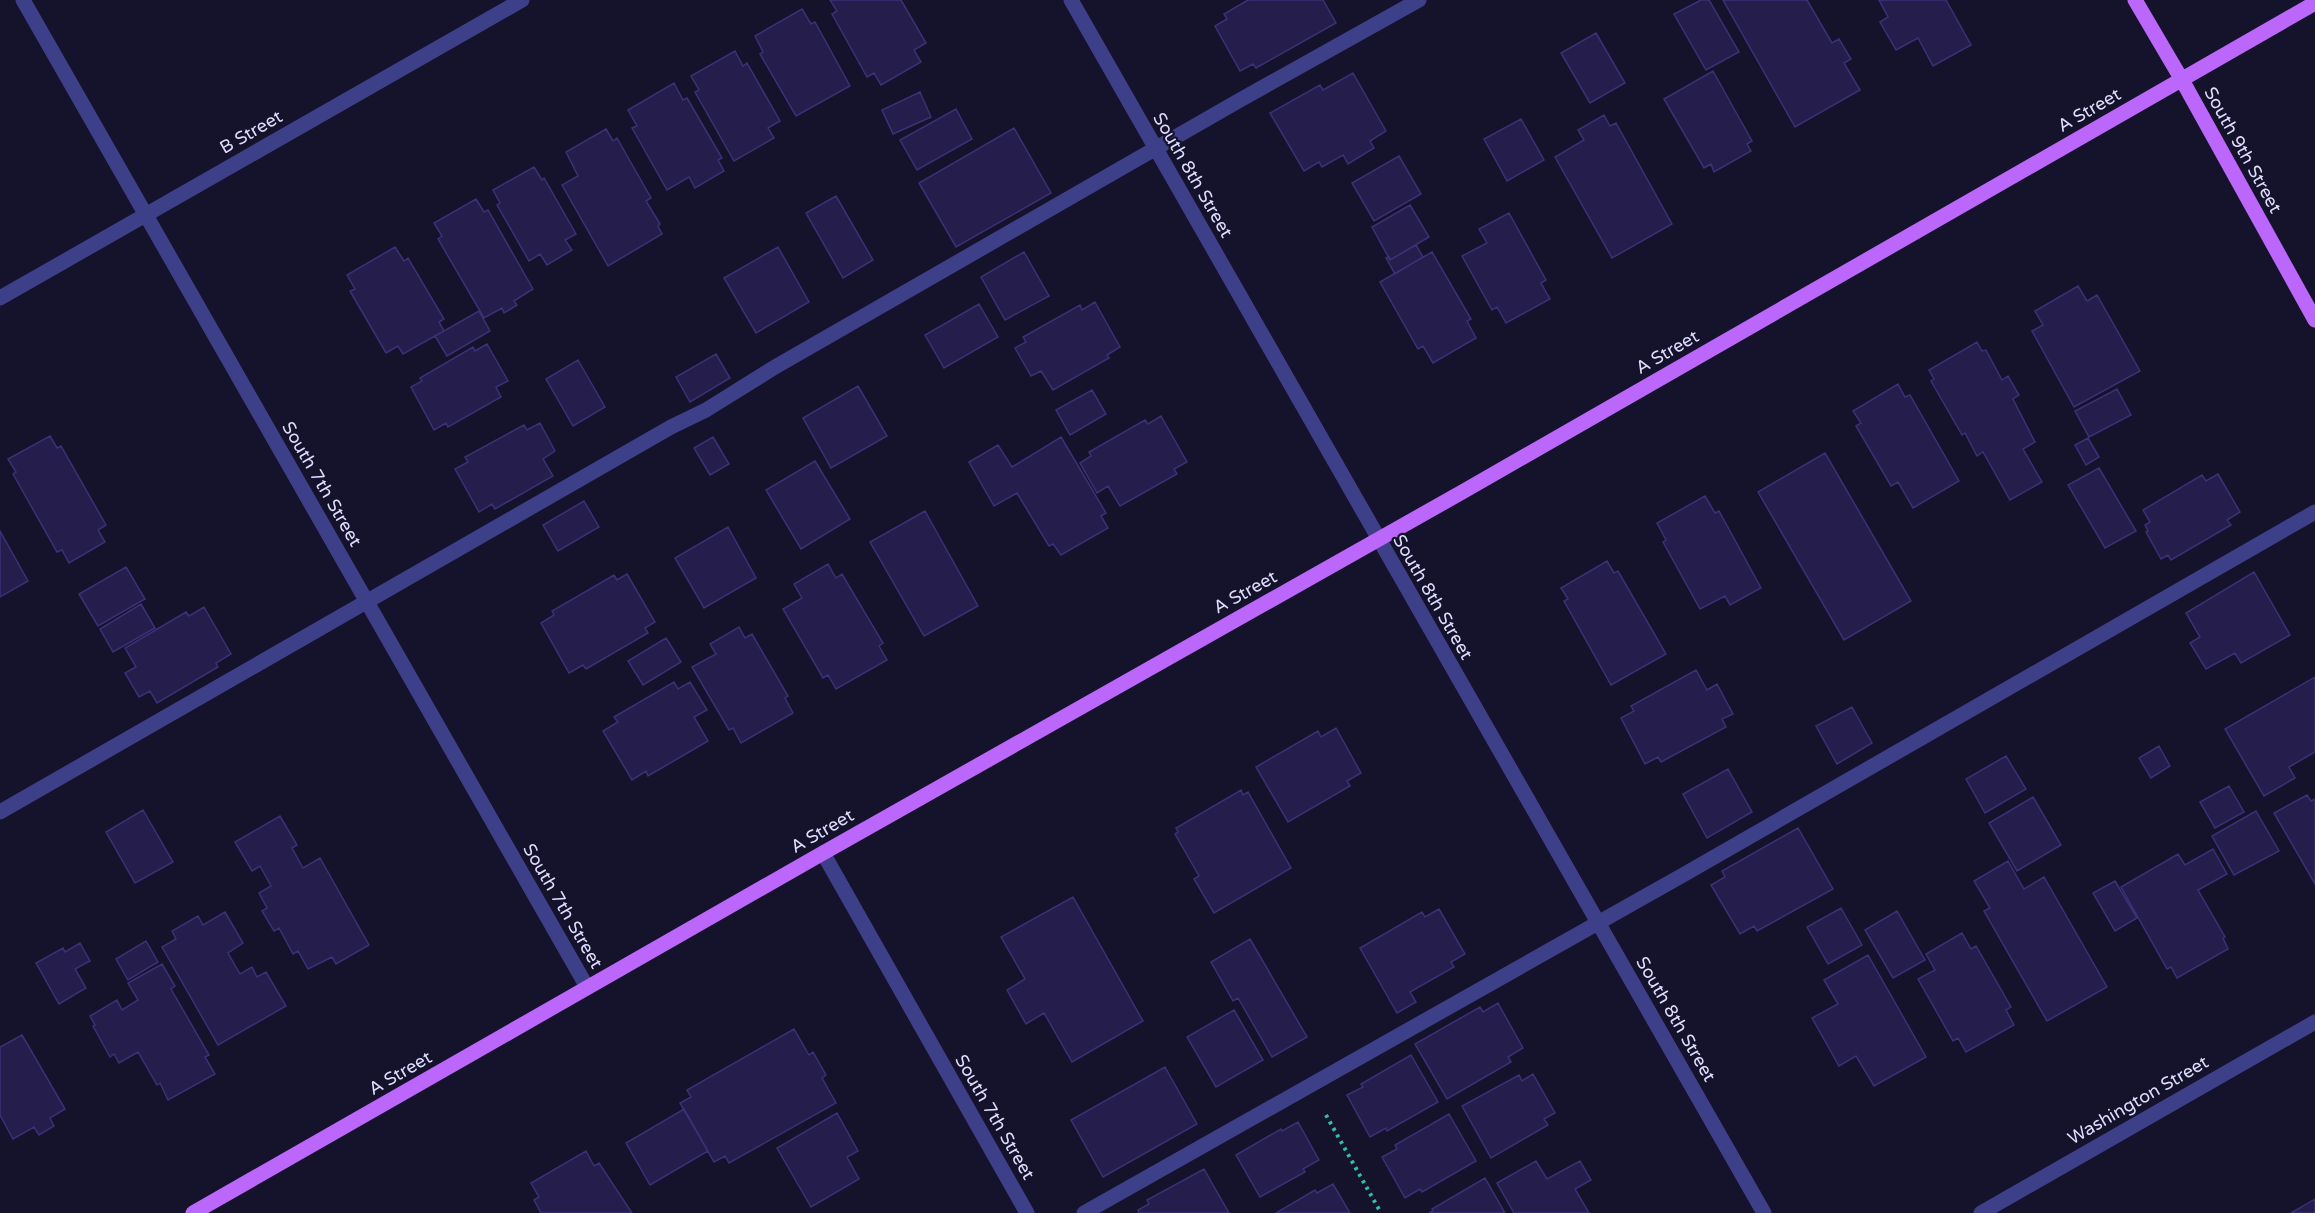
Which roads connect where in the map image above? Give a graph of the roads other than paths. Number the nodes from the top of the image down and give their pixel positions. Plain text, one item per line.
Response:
1 (23, 0) edge
2 (522, 0) edge
3 (1071, 0) edge
4 (1419, 0) edge
5 (2134, 0) edge
6 (2315, 3) edge
7 (2182, 80) junction
8 (1155, 149) junction
9 (146, 215) junction
10 (0, 298) edge
11 (2315, 320) edge
12 (2315, 512) edge
13 (1377, 540) junction
14 (366, 600) junction
15 (0, 812) edge
16 (823, 853) junction
17 (1598, 921) junction
18 (587, 987) junction
19 (2315, 1022) edge
20 (193, 1213) edge
21 (1027, 1213) edge
22 (1084, 1213) edge
23 (1764, 1213) edge
24 (1981, 1213) edge

1 - 9 street, South 7th Street
2 - 9 street, B Street
3 - 8 street, South 8th Street
4 - 8 street
5 - 7 main road, South 9th Street
6 - 7 main road, A Street
7 - 11 main road, South 9th Street
7 - 13 main road, A Street
8 - 13 street, South 8th Street
8 - 14 street
9 - 10 street, B Street
9 - 14 street, South 7th Street
12 - 17 street
13 - 16 main road, A Street
13 - 17 street, South 8th Street
14 - 15 street
14 - 18 street, South 7th Street
16 - 18 main road, A Street
16 - 21 street, South 7th Street
17 - 22 street
17 - 23 street, South 8th Street
18 - 20 main road, A Street
19 - 24 street, Washington Street

